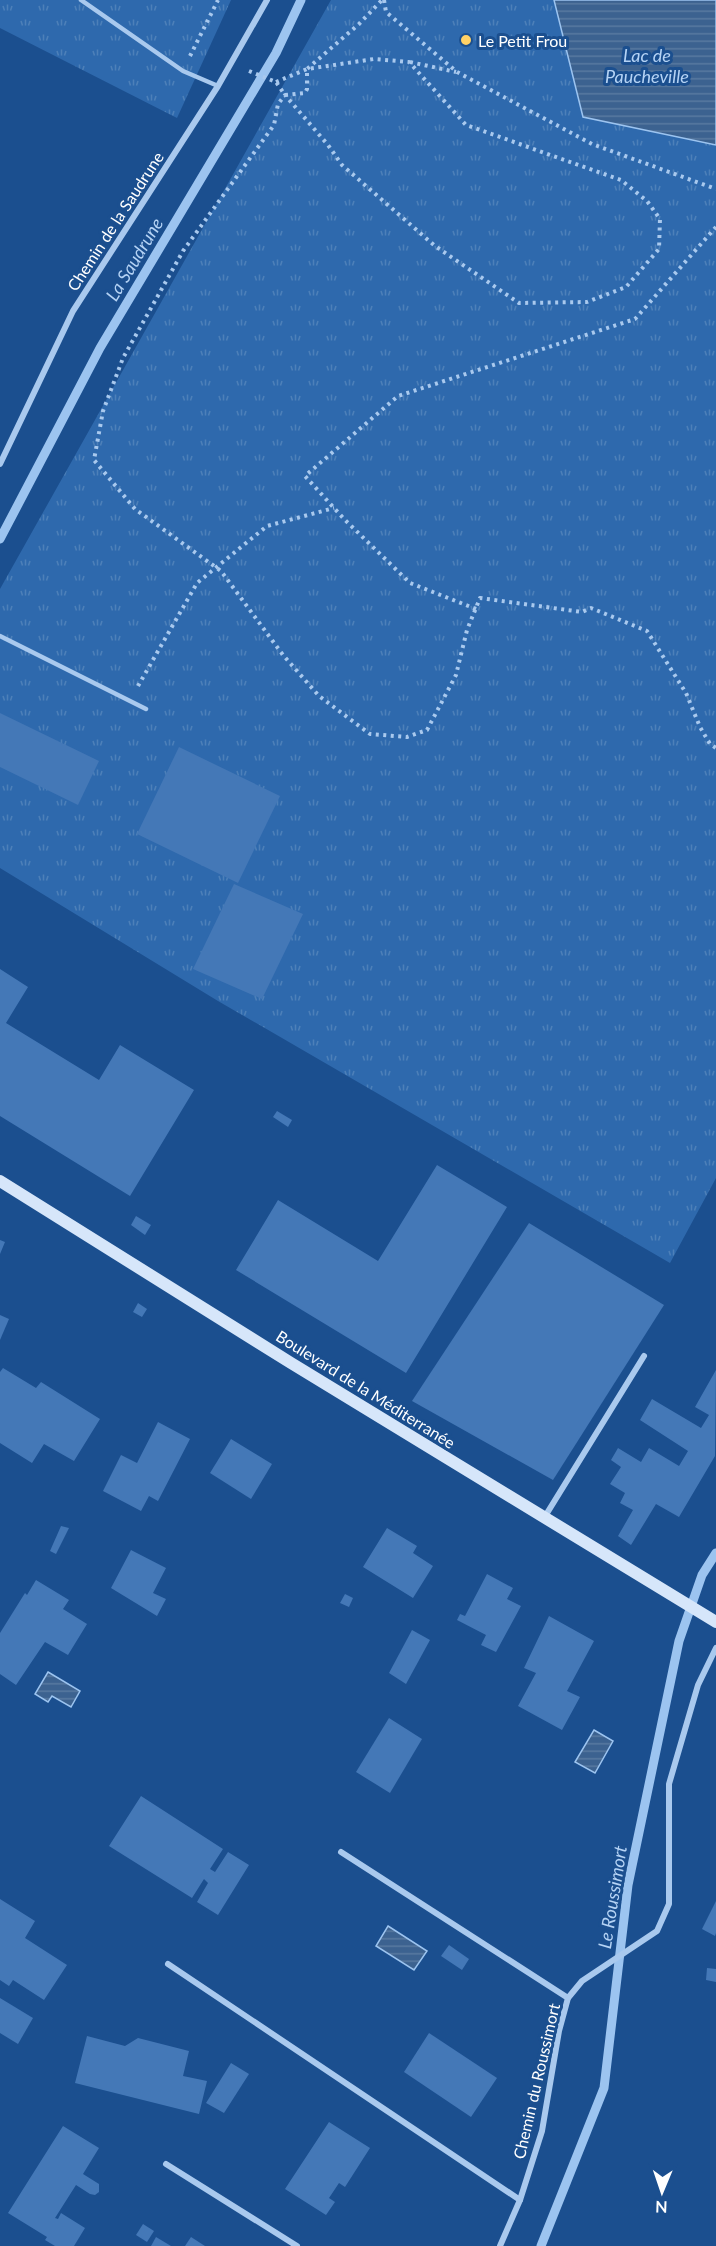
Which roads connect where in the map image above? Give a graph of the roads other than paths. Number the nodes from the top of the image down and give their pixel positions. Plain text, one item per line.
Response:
1 (81, 0) edge
2 (267, 0) edge
3 (218, 86) junction
4 (0, 464) edge
5 (0, 636) edge
6 (146, 709) dead end
7 (0, 1181) edge
8 (644, 1356) dead end
9 (544, 1518) junction
10 (712, 1619) edge
11 (716, 1648) edge
12 (341, 1852) dead end
13 (168, 1964) dead end
14 (568, 1998) junction
15 (166, 2164) dead end
16 (520, 2200) junction
17 (297, 2246) edge
18 (500, 2246) edge

1 - 3 lane
2 - 3 street, Chemin de la Saudrune
3 - 4 street, Chemin de la Saudrune
5 - 6 lane
7 - 9 main road, Boulevard de la Méditerranée
8 - 9 street
9 - 10 main road, Boulevard de la Méditerranée
11 - 14 street, Chemin du Roussimort
12 - 14 street
13 - 16 street
14 - 16 street, Chemin du Roussimort
15 - 17 street
16 - 18 street, Chemin du Roussimort

